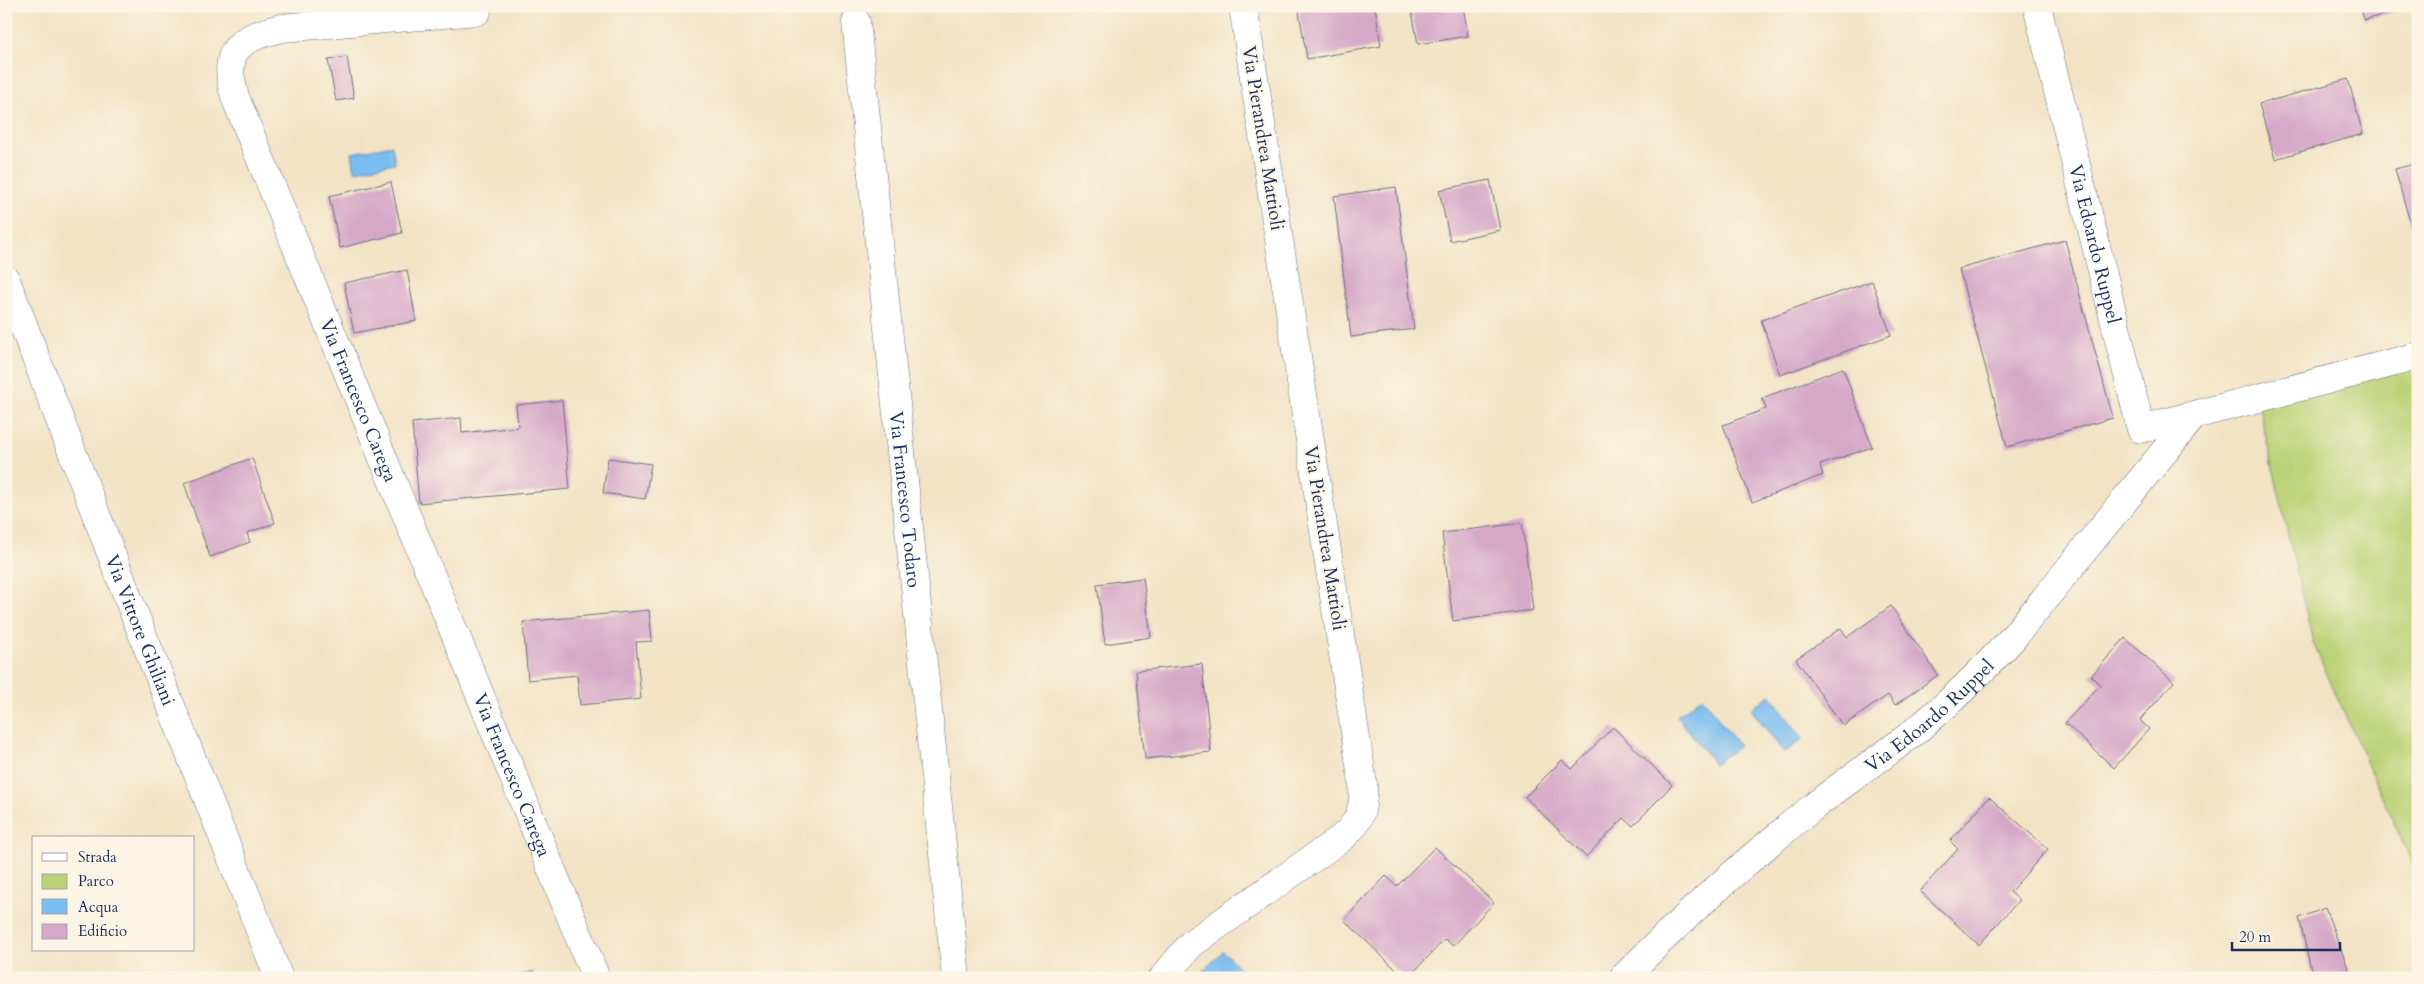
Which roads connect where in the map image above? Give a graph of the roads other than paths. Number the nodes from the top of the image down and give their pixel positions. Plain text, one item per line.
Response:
1 (1243, 6) edge
2 (2037, 6) edge
3 (477, 11) dead end
4 (856, 22) dead end
5 (6, 280) edge
6 (2418, 356) edge
7 (2194, 415) junction
8 (279, 978) edge
9 (596, 978) edge
10 (956, 978) edge
11 (1163, 978) edge
12 (1624, 978) edge

1 - 11 street, Via Pierandrea Mattioli
2 - 7 street, Via Edoardo Ruppel
3 - 9 street, Via Francesco Carega
4 - 10 street, Via Francesco Todaro
5 - 8 street, Via Vittore Ghiliani
6 - 7 street, Via Edoardo Ruppel
7 - 12 street, Via Edoardo Ruppel

